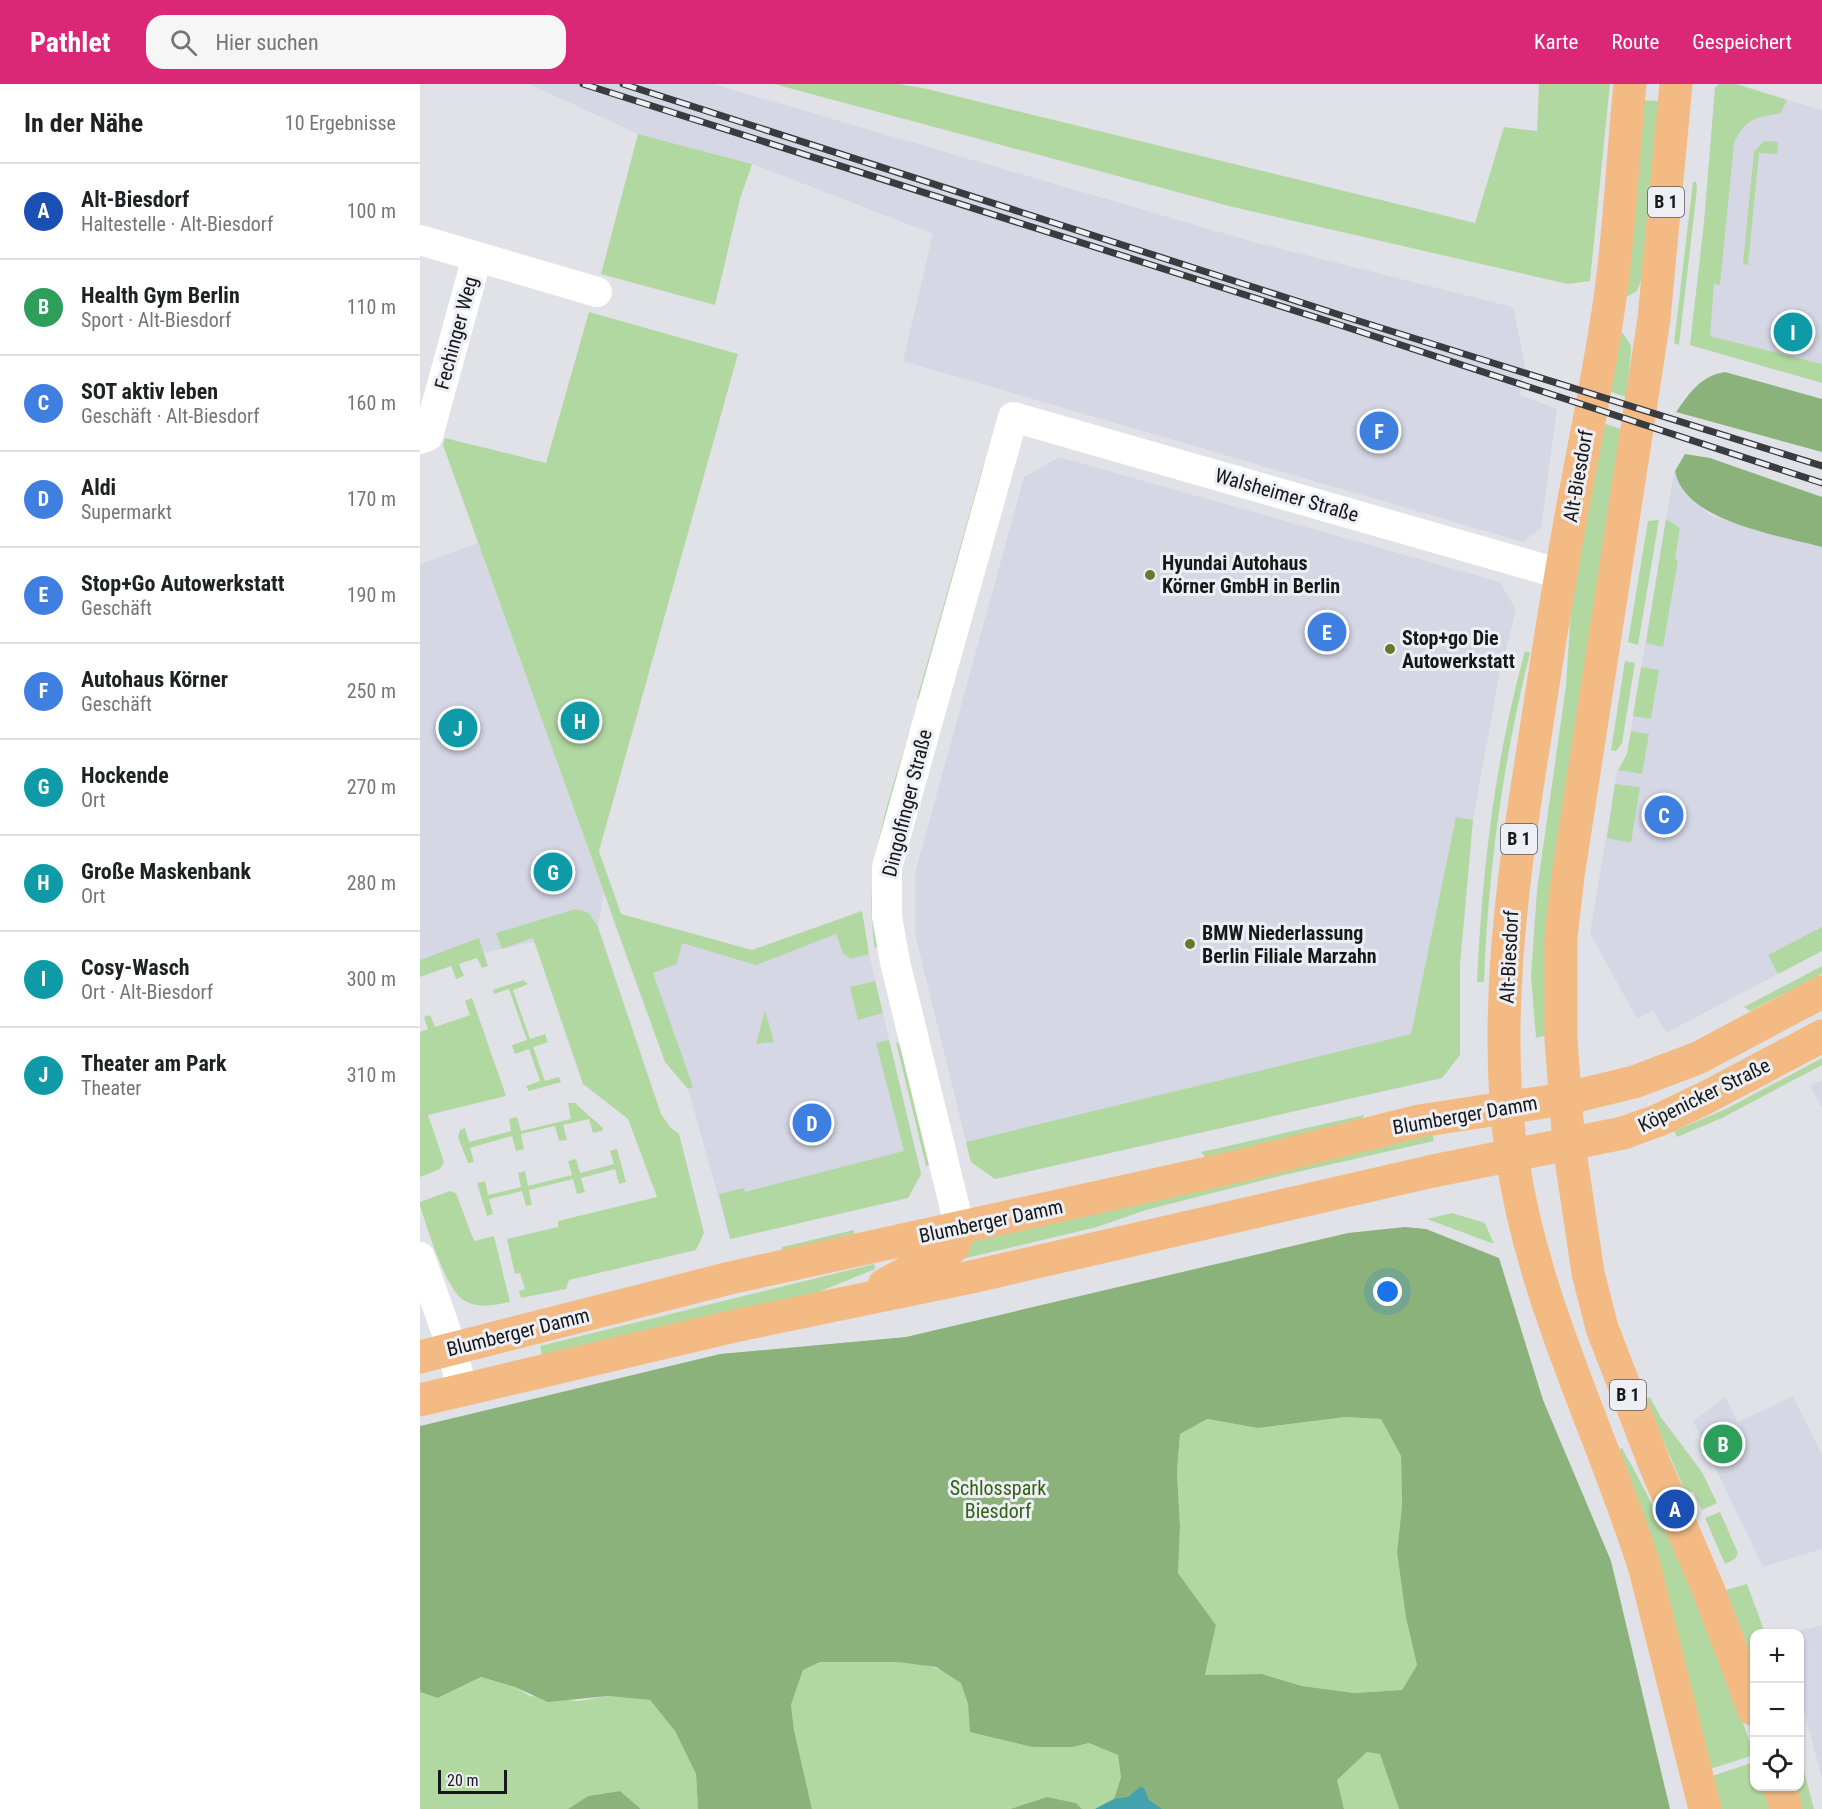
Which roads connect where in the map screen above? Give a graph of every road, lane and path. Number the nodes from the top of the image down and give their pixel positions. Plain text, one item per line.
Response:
1 (1630, 84) edge
2 (1676, 84) edge
3 (420, 240) edge
4 (477, 257) junction
5 (597, 292) dead end
6 (1013, 417) joint
7 (420, 439) edge
8 (1561, 574) junction
9 (1822, 992) edge
10 (1822, 1036) edge
11 (1564, 1099) junction
12 (1506, 1106) junction
13 (1569, 1145) junction
14 (1512, 1156) junction
15 (960, 1228) junction
16 (420, 1257) edge
17 (856, 1301) junction
18 (452, 1348) junction
19 (420, 1357) edge
20 (462, 1390) junction
21 (420, 1400) edge
22 (1750, 1697) edge
23 (1781, 1791) edge
24 (1705, 1809) edge
25 (1786, 1809) edge

1 - 8 main road, Alt-Biesdorf / B 1
2 - 11 main road, B 1
3 - 4 street
4 - 5 street
4 - 7 street, Fechinger Weg
6 - 8 street, Walsheimer Straße
6 - 15 street, Dingolfinger Straße
8 - 12 main road, Alt-Biesdorf / B 1
9 - 11 main road, Köpenicker Straße
10 - 13 main road, Köpenicker Straße
11 - 12 main road, Blumberger Damm
11 - 13 main road, B 1
12 - 14 main road, Alt-Biesdorf / B 1
12 - 15 main road, Blumberger Damm
13 - 14 main road, Köpenicker Straße
13 - 22 main road, B 1
14 - 17 main road
14 - 24 main road, Alt-Biesdorf / B 1
15 - 17 main road
15 - 18 main road, Blumberger Damm
16 - 18 street
17 - 20 main road
18 - 19 main road, Blumberger Damm
18 - 20 street
20 - 21 main road
23 - 25 main road

